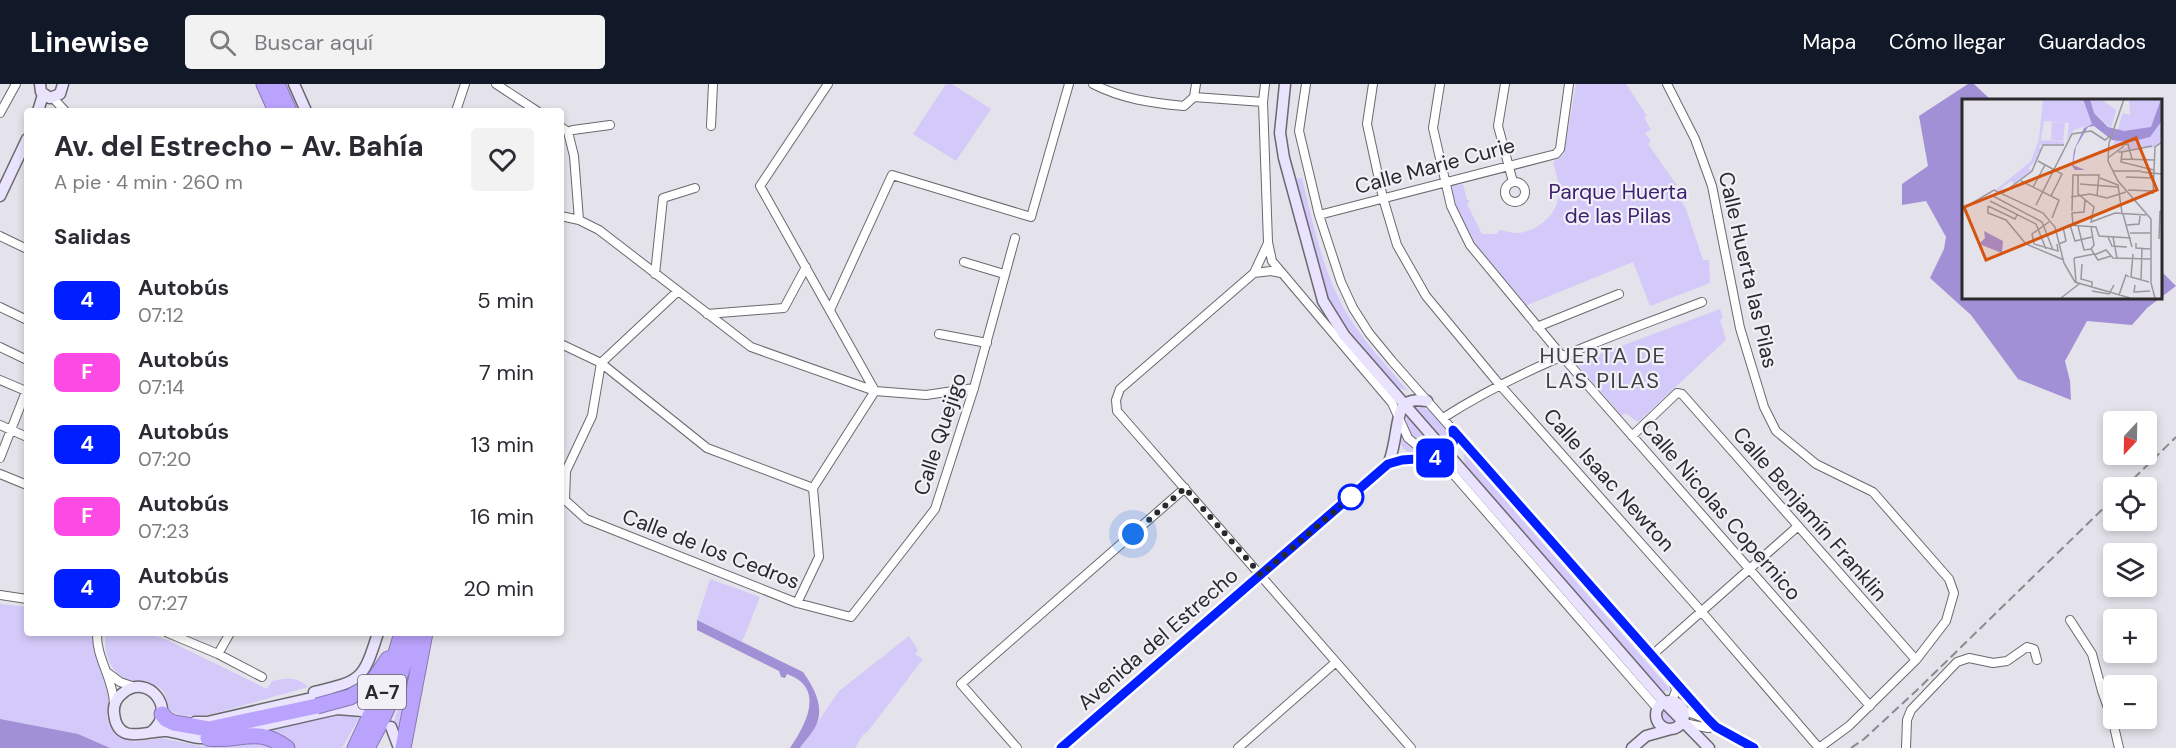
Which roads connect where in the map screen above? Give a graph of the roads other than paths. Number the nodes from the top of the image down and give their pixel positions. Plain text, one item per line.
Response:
1 (16, 84) edge
2 (30, 84) edge
3 (63, 84) edge
4 (256, 84) edge
5 (264, 84) edge
6 (275, 84) edge
7 (286, 84) edge
8 (294, 84) edge
9 (465, 84) edge
10 (496, 84) edge
11 (713, 84) edge
12 (828, 84) edge
13 (1069, 84) edge
14 (1196, 84) edge
15 (1265, 84) edge
16 (1285, 84) edge
17 (1306, 84) edge
18 (1373, 84) edge
19 (1440, 84) edge
20 (1504, 84) edge
21 (1569, 84) edge
22 (1667, 84) edge
23 (1097, 85) edge
24 (46, 93) edge
25 (1194, 97) junction
26 (1263, 102) junction
27 (39, 108) edge
28 (44, 108) edge
29 (61, 108) edge
30 (267, 108) edge
31 (275, 108) edge
32 (283, 108) edge
33 (287, 108) edge
34 (296, 108) edge
35 (305, 108) edge
36 (457, 108) edge
37 (532, 108) edge
38 (0, 114) edge
39 (610, 125) dead end
40 (711, 126) dead end
41 (565, 130) edge
42 (24, 145) edge
43 (1509, 166) junction
44 (1445, 182) junction
45 (1513, 182) dead end
46 (695, 188) dead end
47 (0, 196) edge
48 (1383, 198) junction
49 (1319, 215) junction
50 (564, 217) edge
51 (579, 220) junction
52 (0, 236) edge
53 (1015, 238) dead end
54 (1268, 242) junction
55 (24, 248) edge
56 (964, 262) dead end
57 (806, 267) junction
58 (1254, 273) junction
59 (1281, 273) junction
60 (655, 274) junction
61 (1004, 274) junction
62 (678, 291) junction
63 (1619, 294) dead end
64 (1702, 302) dead end
65 (0, 307) edge
66 (830, 310) junction
67 (707, 314) junction
68 (24, 319) edge
69 (1537, 327) junction
70 (939, 334) dead end
71 (987, 342) junction
72 (564, 345) edge
73 (0, 347) edge
74 (1562, 356) junction
75 (24, 359) edge
76 (601, 363) junction
77 (0, 380) edge
78 (1499, 384) junction
79 (974, 388) junction
80 (24, 389) edge
81 (875, 391) junction
82 (24, 395) edge
83 (1427, 401) junction
84 (1405, 404) junction
85 (1399, 416) junction
86 (1443, 418) junction
87 (0, 425) edge
88 (11, 430) junction
89 (1453, 430) junction
90 (24, 436) edge
91 (1632, 436) junction
92 (1449, 455) junction
93 (0, 458) edge
94 (1432, 458) junction
95 (1409, 460) junction
96 (1388, 464) junction
97 (564, 469) edge
98 (1451, 470) junction
99 (0, 474) edge
100 (24, 481) edge
101 (813, 488) junction
102 (1185, 488) junction
103 (1797, 527) junction
104 (1749, 569) junction
105 (1261, 575) junction
106 (0, 595) edge
107 (24, 599) edge
108 (797, 603) junction
109 (1701, 612) junction
110 (851, 617) joint
111 (2070, 620) dead end
112 (97, 636) edge
113 (175, 636) edge
114 (228, 636) edge
115 (377, 636) edge
116 (395, 636) edge
117 (401, 636) edge
118 (411, 636) edge
119 (423, 636) edge
120 (218, 654) junction
121 (1651, 656) junction
122 (1916, 660) junction
123 (2037, 660) dead end
124 (1336, 662) junction
125 (108, 673) junction
126 (262, 677) dead end
127 (1673, 681) junction
128 (136, 687) junction
129 (1870, 706) junction
130 (1662, 707) junction
131 (114, 708) junction
132 (1682, 710) junction
133 (162, 712) junction
134 (1708, 719) junction
135 (207, 722) junction
136 (1683, 723) junction
137 (1716, 727) junction
138 (1670, 729) junction
139 (151, 732) junction
140 (1646, 736) junction
141 (208, 738) junction
142 (1698, 739) junction
143 (287, 748) edge
144 (355, 748) edge
145 (368, 748) edge
146 (391, 748) edge
147 (399, 748) edge
148 (403, 748) edge
149 (1017, 748) edge
150 (1061, 748) edge
151 (1238, 748) edge
152 (1411, 748) edge
153 (1632, 748) edge
154 (1709, 748) edge
155 (1754, 748) edge
156 (1819, 748) edge
157 (1906, 748) edge
158 (2119, 748) edge

1 - 38 street
2 - 24 street
3 - 24 street
4 - 30 street
5 - 31 highway
6 - 32 highway
6 - 33 highway
7 - 34 highway
8 - 35 street
9 - 36 street
10 - 37 street
11 - 40 street
12 - 57 street
13 - 66 street
14 - 25 street
15 - 26 street
16 - 84 street
17 - 49 street
18 - 48 street, Calle Isaac Newton
19 - 44 street, Calle Nicolas Copernico
20 - 43 street
21 - 43 street, Calle Marie Curie
22 - 122 street, Calle Huerta las Pilas
23 - 25 street
24 - 27 street
24 - 28 street
24 - 29 street
25 - 26 street
26 - 54 street
39 - 41 street
41 - 51 street
42 - 47 street
43 - 44 street, Calle Marie Curie
43 - 45 street
44 - 48 street, Calle Marie Curie
44 - 69 street, Calle Nicolas Copernico
46 - 60 street
48 - 49 street, Calle Marie Curie
48 - 78 street, Calle Isaac Newton
49 - 83 street
50 - 51 street
51 - 60 street
52 - 55 street
53 - 61 street, Calle Quejigo
54 - 58 street
54 - 59 street
56 - 61 street
57 - 66 street
57 - 67 street
58 - 59 street
58 - 102 street
59 - 85 street
60 - 62 street
61 - 71 street, Calle Quejigo
62 - 67 street
62 - 76 street
63 - 69 street
64 - 74 street
65 - 68 street
66 - 81 street
67 - 81 street
69 - 74 street, Calle Nicolas Copernico
70 - 71 street
71 - 79 street, Calle Quejigo
72 - 76 street
73 - 75 street
74 - 78 street
74 - 91 street, Calle Nicolas Copernico
76 - 97 street
76 - 101 street
77 - 80 street
78 - 86 street
78 - 109 street, Calle Isaac Newton
79 - 81 street
79 - 110 street, Calle Quejigo
81 - 101 street
82 - 88 street
83 - 84 street
83 - 86 street
84 - 85 street
84 - 92 street
85 - 94 street
85 - 96 street
86 - 89 street
87 - 88 street
88 - 90 street
88 - 93 street
89 - 92 street
89 - 121 street
91 - 103 street, Calle Benjamín Franklin
91 - 104 street, Calle Nicolas Copernico
92 - 94 street
92 - 130 street
94 - 95 street
94 - 98 street
95 - 96 street
95 - 98 street
96 - 105 street, Avenida del Estrecho
97 - 108 street, Calle de los Cedros
98 - 130 street
99 - 100 street
101 - 108 street
102 - 105 street
102 - 149 street
103 - 104 street
103 - 122 street, Calle Benjamín Franklin
104 - 109 street
104 - 129 street, Calle Nicolas Copernico
105 - 124 street
105 - 150 street, Avenida del Estrecho
106 - 107 street
108 - 110 street, Calle de los Cedros
109 - 121 street
109 - 156 street, Calle Isaac Newton
111 - 158 street
112 - 125 street
113 - 120 street
114 - 120 street
115 - 135 street
116 - 133 highway, bridge
117 - 144 highway, A-7
118 - 145 highway, A-7
119 - 148 highway
120 - 126 street
121 - 127 street
122 - 129 street, Calle Huerta las Pilas
123 - 157 street
124 - 151 street
124 - 152 street
125 - 128 street
125 - 131 street
127 - 130 street
127 - 134 street
128 - 131 street
128 - 133 street
129 - 156 street, Calle Huerta las Pilas
130 - 132 street
130 - 136 street
130 - 138 street
130 - 140 street
131 - 139 street
132 - 134 street
132 - 136 street
133 - 135 street
133 - 139 street
134 - 137 street
135 - 141 street
136 - 137 street
136 - 138 street
136 - 142 street
137 - 155 street
138 - 140 street
138 - 142 street
139 - 141 street
140 - 153 street
141 - 143 highway
142 - 154 street
146 - 147 street

